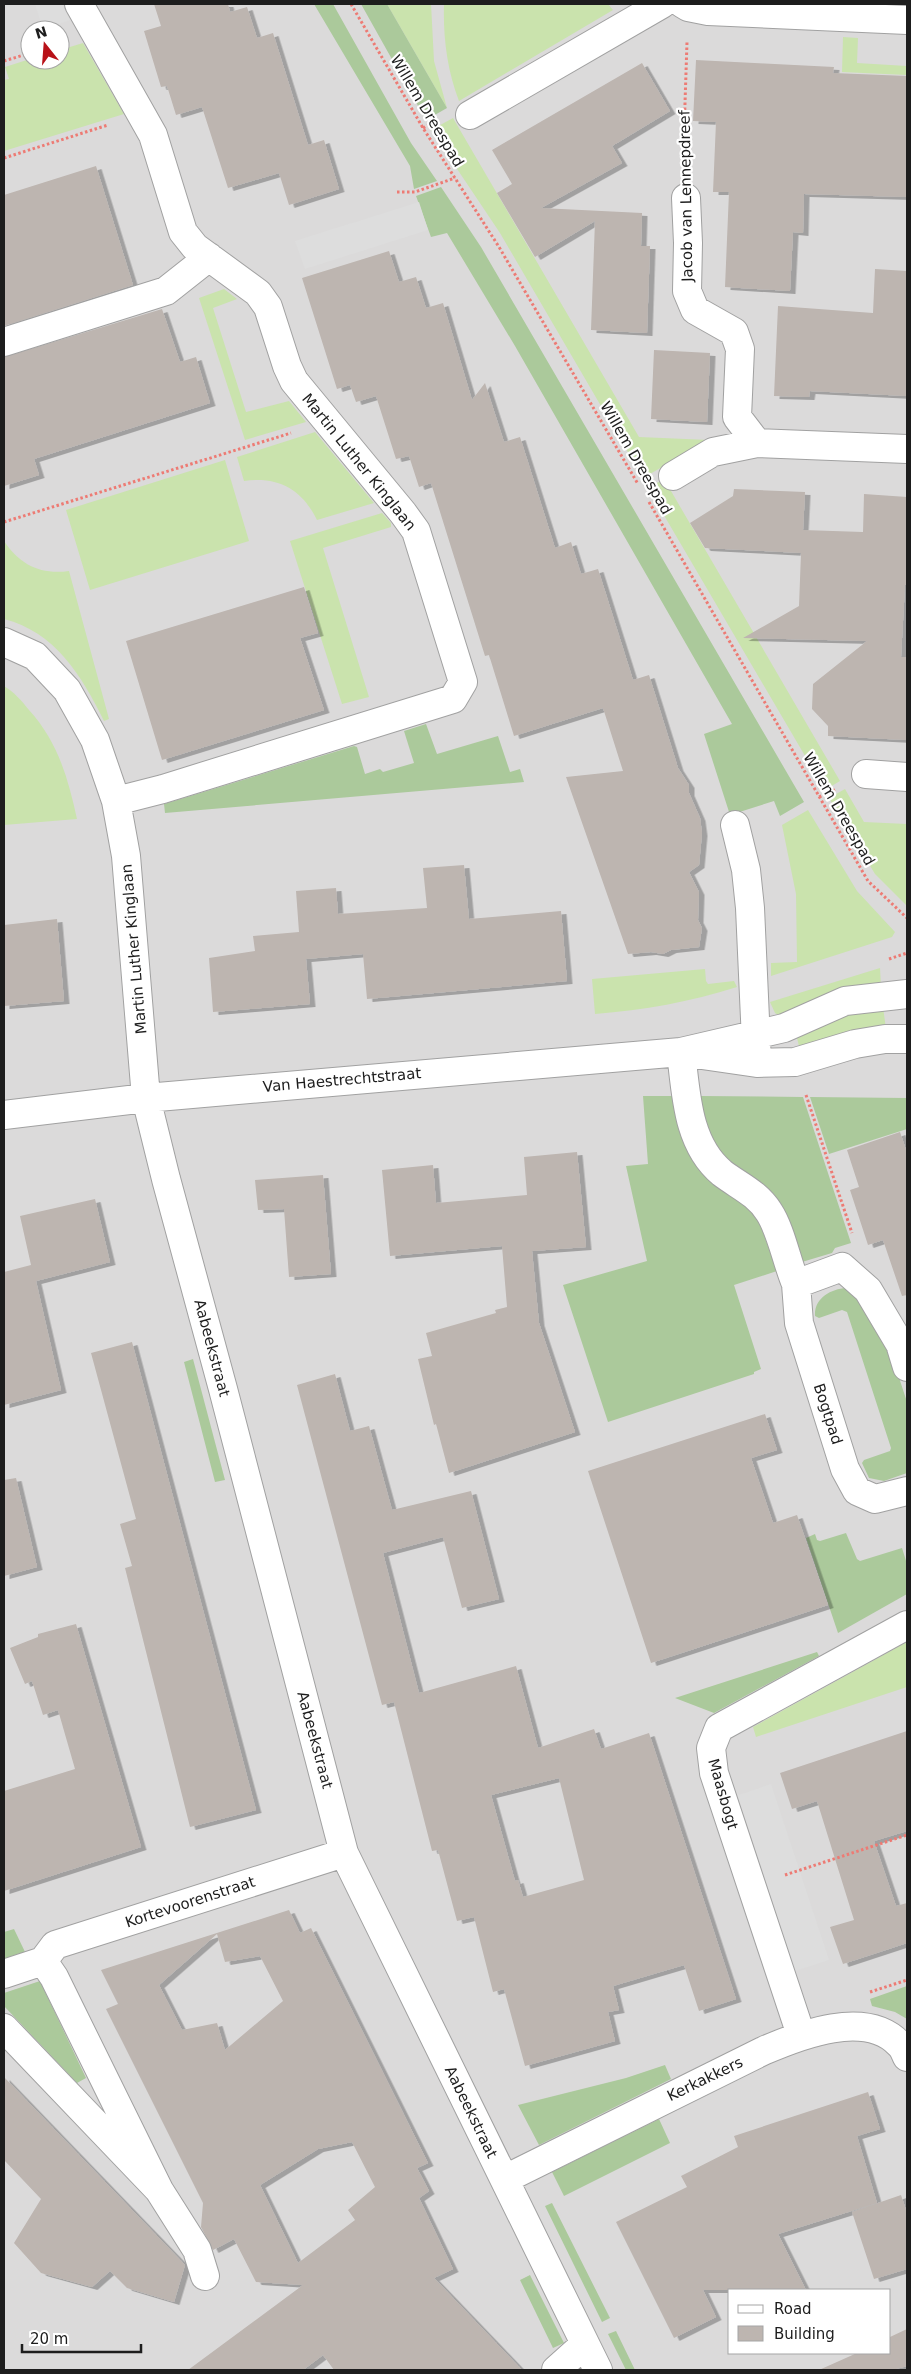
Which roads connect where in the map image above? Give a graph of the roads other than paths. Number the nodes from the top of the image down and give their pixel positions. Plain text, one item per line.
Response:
1 (79, 4) edge
2 (677, 5) edge
3 (907, 20) edge
4 (470, 115) dead end
5 (686, 198) road end
6 (209, 258) junction
7 (4, 342) edge
8 (757, 443) junction
9 (907, 449) edge
10 (673, 476) dead end
11 (4, 642) edge
12 (866, 774) dead end
13 (907, 776) edge
14 (116, 801) junction
15 (735, 825) dead end
16 (907, 994) edge
17 (755, 1033) junction
18 (907, 1039) edge
19 (681, 1052) junction
20 (757, 1063) junction
21 (146, 1098) junction
22 (4, 1114) edge
23 (796, 1284) junction
24 (907, 1367) edge
25 (907, 1491) edge
26 (907, 1625) edge
27 (344, 1853) junction
28 (43, 1961) junction
29 (4, 1974) edge
30 (4, 2028) edge
31 (801, 2035) junction
32 (907, 2057) edge
33 (505, 2179) junction
34 (160, 2190) junction
35 (204, 2276) dead end
36 (585, 2344) junction
37 (556, 2370) edge
38 (598, 2370) edge

1 - 6 street, Martin Luther Kinglaan
2 - 3 street
2 - 4 street
5 - 8 street, Jacob van Lennepdreef
6 - 7 street
6 - 14 street, Martin Luther Kinglaan
8 - 9 street
8 - 10 street
11 - 14 street, Martin Luther Kinglaan
12 - 13 street
14 - 21 street, Martin Luther Kinglaan
15 - 17 street
16 - 17 street, Van Haestrechtstraat
17 - 19 street, Van Haestrechtstraat
17 - 20 street
18 - 20 street, Van Haestrechtstraat
19 - 20 street, Van Haestrechtstraat
19 - 21 street, Van Haestrechtstraat
19 - 23 street, Bogtpad
21 - 22 street, Van Haestrechtstraat
21 - 27 street, Aabeekstraat
23 - 24 street
23 - 25 street, Bogtpad
26 - 31 street, Maasbogt
27 - 28 street, Kortevoorenstraat
27 - 33 street, Aabeekstraat
28 - 29 street, Kortevoorenstraat
28 - 34 street
30 - 34 street
31 - 32 street, Kerkakkers
31 - 33 street, Kerkakkers
33 - 36 street, Aabeekstraat
34 - 35 street
36 - 37 street
36 - 38 street, Aabeekstraat

